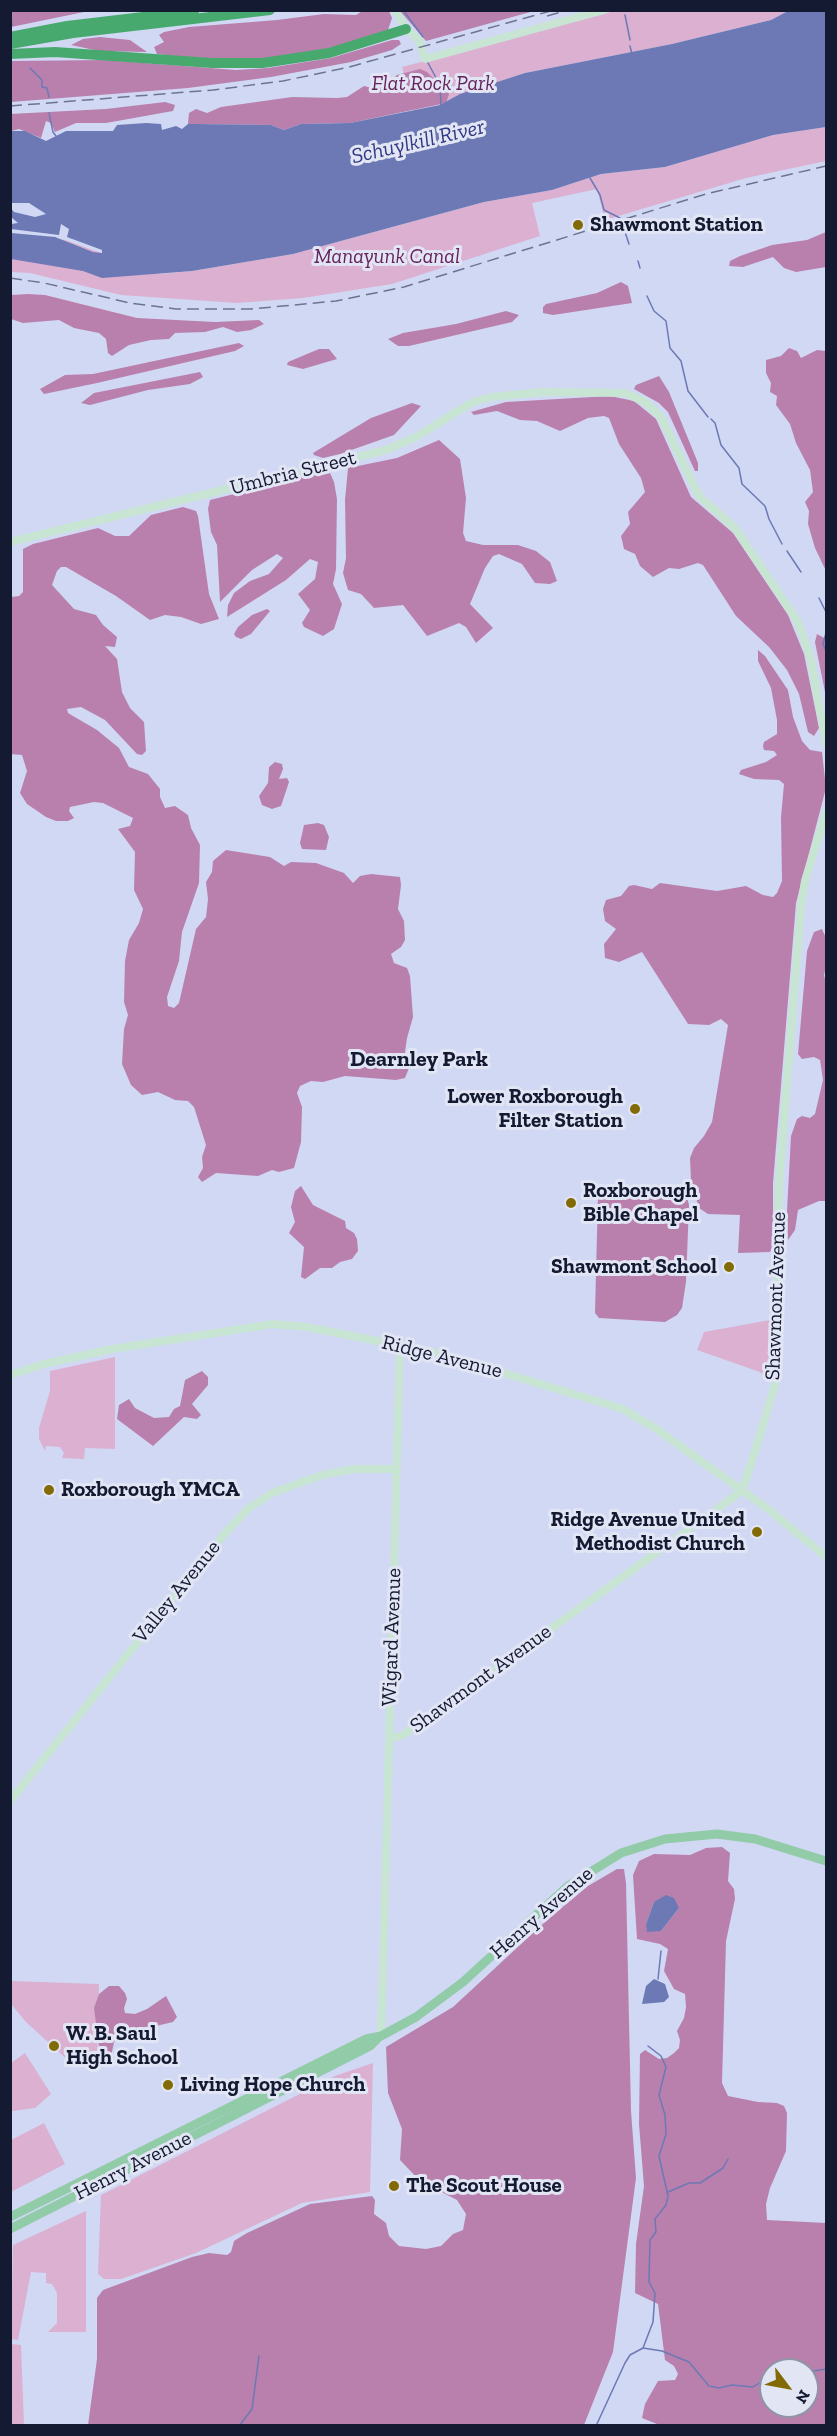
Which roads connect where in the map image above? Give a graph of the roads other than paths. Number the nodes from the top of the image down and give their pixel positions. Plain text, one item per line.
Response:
1 (178, 10) edge
2 (203, 10) edge
3 (270, 10) edge
4 (395, 10) edge
5 (604, 10) edge
6 (143, 17) junction
7 (406, 29) junction
8 (10, 37) edge
9 (10, 44) edge
10 (10, 54) edge
11 (10, 542) edge
12 (826, 743) edge
13 (826, 812) edge
14 (400, 1346) junction
15 (10, 1375) edge
16 (397, 1469) junction
17 (742, 1490) junction
18 (826, 1557) edge
19 (389, 1739) junction
20 (10, 1801) edge
21 (826, 1861) edge
22 (381, 2036) junction
23 (10, 2217) edge
24 (10, 2229) edge

1 - 6 highway
2 - 6 highway
3 - 9 highway
4 - 7 main road
5 - 7 main road
6 - 8 highway
7 - 10 highway
11 - 12 main road, Umbria Street
13 - 17 main road, Shawmont Avenue
14 - 15 main road, Ridge Avenue
14 - 16 main road, Wigard Avenue
14 - 17 main road, Ridge Avenue
16 - 19 main road, Wigard Avenue
16 - 20 main road, Valley Avenue
17 - 18 main road, Ridge Avenue
17 - 19 main road, Shawmont Avenue
19 - 22 main road, Wigard Avenue
21 - 22 main road, Henry Avenue
22 - 23 main road, Henry Avenue
22 - 24 main road, Henry Avenue

